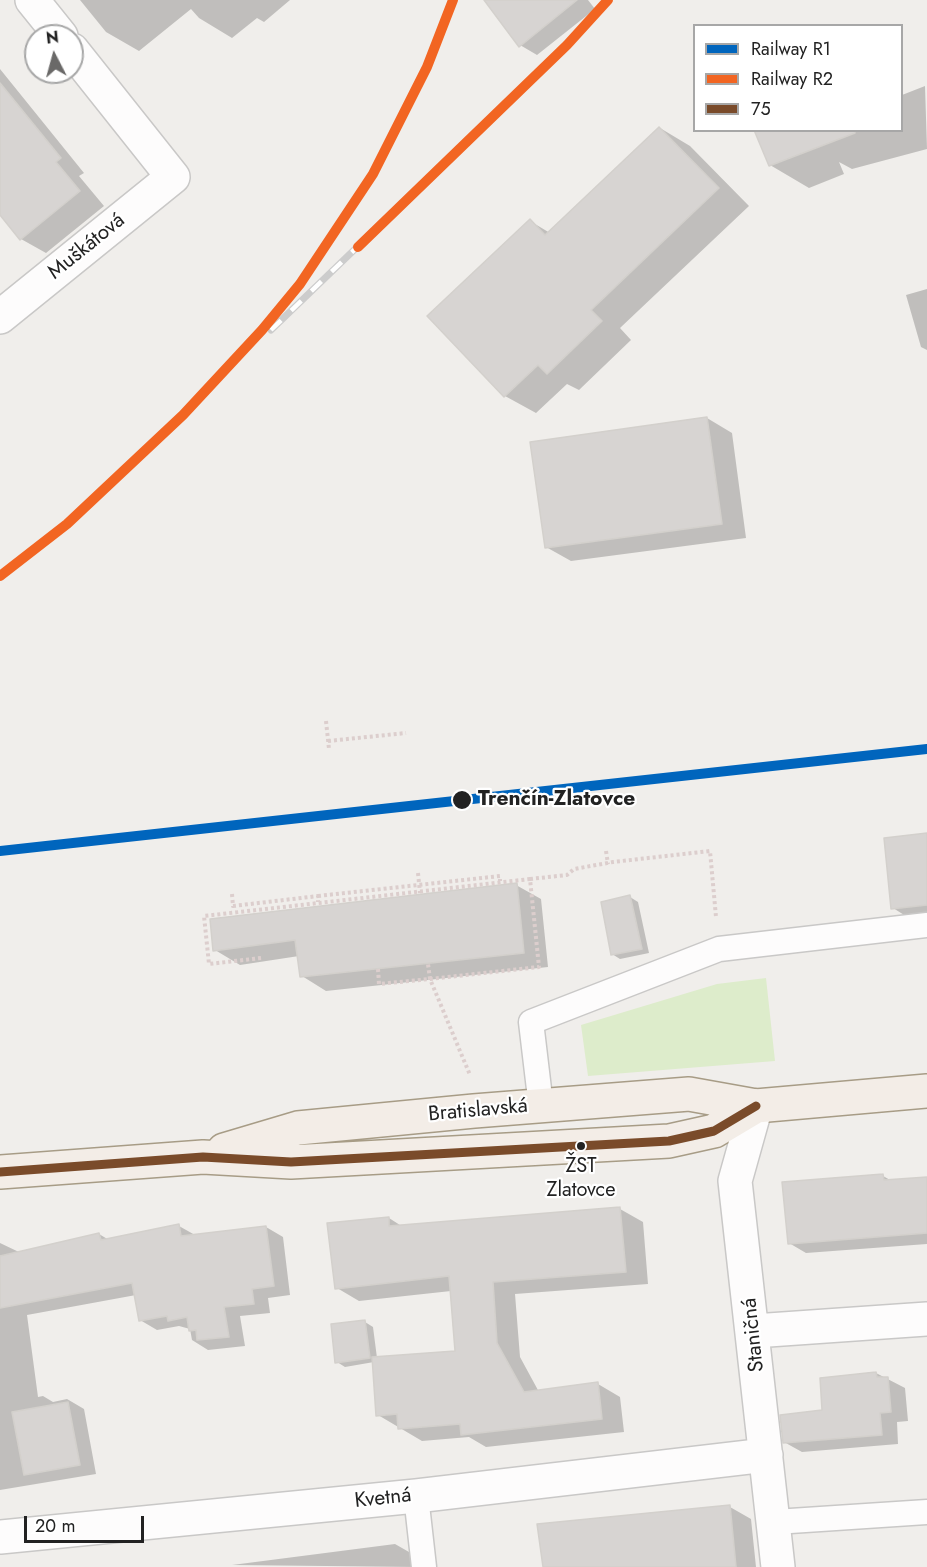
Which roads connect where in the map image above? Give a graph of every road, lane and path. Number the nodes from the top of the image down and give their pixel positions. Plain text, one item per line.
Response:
1 (33, 0) edge
2 (52, 24) edge
3 (84, 65) edge
4 (0, 317) edge
5 (326, 721) dead end
6 (406, 734) dead end
7 (328, 741) junction
8 (328, 749) dead end
9 (606, 851) dead end
10 (608, 864) junction
11 (418, 873) dead end
12 (530, 879) junction
13 (420, 889) junction
14 (232, 894) dead end
15 (318, 896) junction
16 (318, 902) junction
17 (927, 925) edge
18 (719, 949) junction
19 (261, 958) dead end
20 (428, 964) dead end
21 (378, 969) dead end
22 (430, 979) junction
23 (469, 1068) dead end
24 (927, 1091) edge
25 (541, 1106) junction
26 (756, 1106) junction
27 (203, 1157) junction
28 (0, 1172) edge
29 (927, 1319) edge
30 (754, 1331) junction
31 (766, 1455) junction
32 (416, 1496) junction
33 (927, 1512) edge
34 (775, 1522) junction
35 (0, 1538) edge
36 (424, 1567) edge
37 (778, 1567) edge

1 - 2 street
3 - 4 street, Muškátová
5 - 7 path
6 - 7 path
7 - 8 path
9 - 10 path
10 - 12 path
10 - 18 path
11 - 13 path
12 - 13 path
12 - 22 path
13 - 15 path
13 - 16 path
14 - 15 path
15 - 16 path
16 - 19 path
17 - 18 lane
18 - 25 lane
20 - 22 path
21 - 22 path
22 - 23 path
24 - 26 main road, Bratislavská
25 - 26 main road, Bratislavská
25 - 27 main road, Bratislavská
26 - 27 main road, Bratislavská
26 - 30 street, Staničná
27 - 28 main road, Bratislavská
29 - 30 street
30 - 31 street, Staničná
31 - 32 street, Kvetná
31 - 34 street, Staničná
32 - 35 street, Kvetná
32 - 36 lane
33 - 34 lane
34 - 37 street, Staničná

